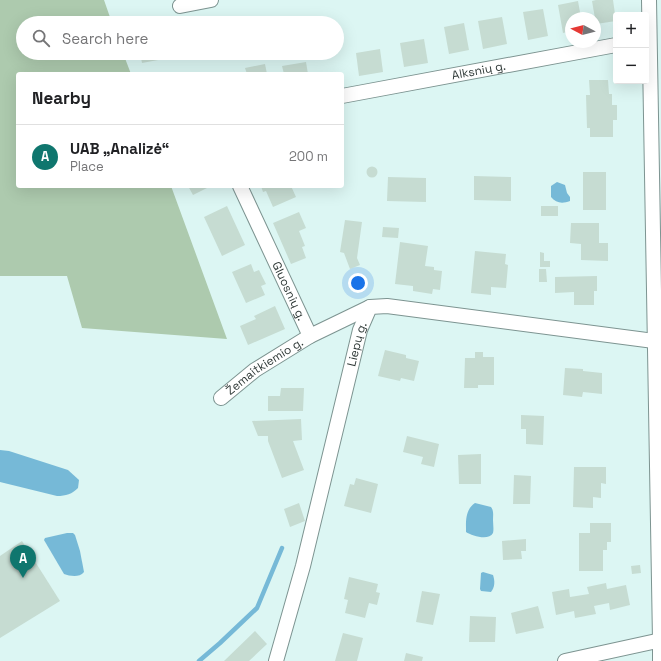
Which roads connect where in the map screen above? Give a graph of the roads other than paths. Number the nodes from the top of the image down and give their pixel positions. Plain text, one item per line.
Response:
1 (211, 0) edge
2 (648, 0) edge
3 (180, 6) dead end
4 (648, 12) edge
5 (649, 43) edge
6 (613, 46) edge
7 (655, 63) edge
8 (344, 96) edge
9 (241, 188) edge
10 (370, 307) junction
11 (310, 336) junction
12 (654, 340) junction
13 (221, 398) dead end
14 (661, 640) edge
15 (276, 661) edge
16 (565, 661) edge
17 (660, 661) edge

1 - 3 street
2 - 4 street
5 - 7 street
6 - 8 street, Alksnių g.
7 - 12 street
9 - 11 street, Gluosnių g.
10 - 11 street
10 - 12 street, Liepų g.
10 - 15 street, Liepų g.
11 - 13 street, Žemaitkiemio g.
12 - 14 street
14 - 16 street
14 - 17 street

